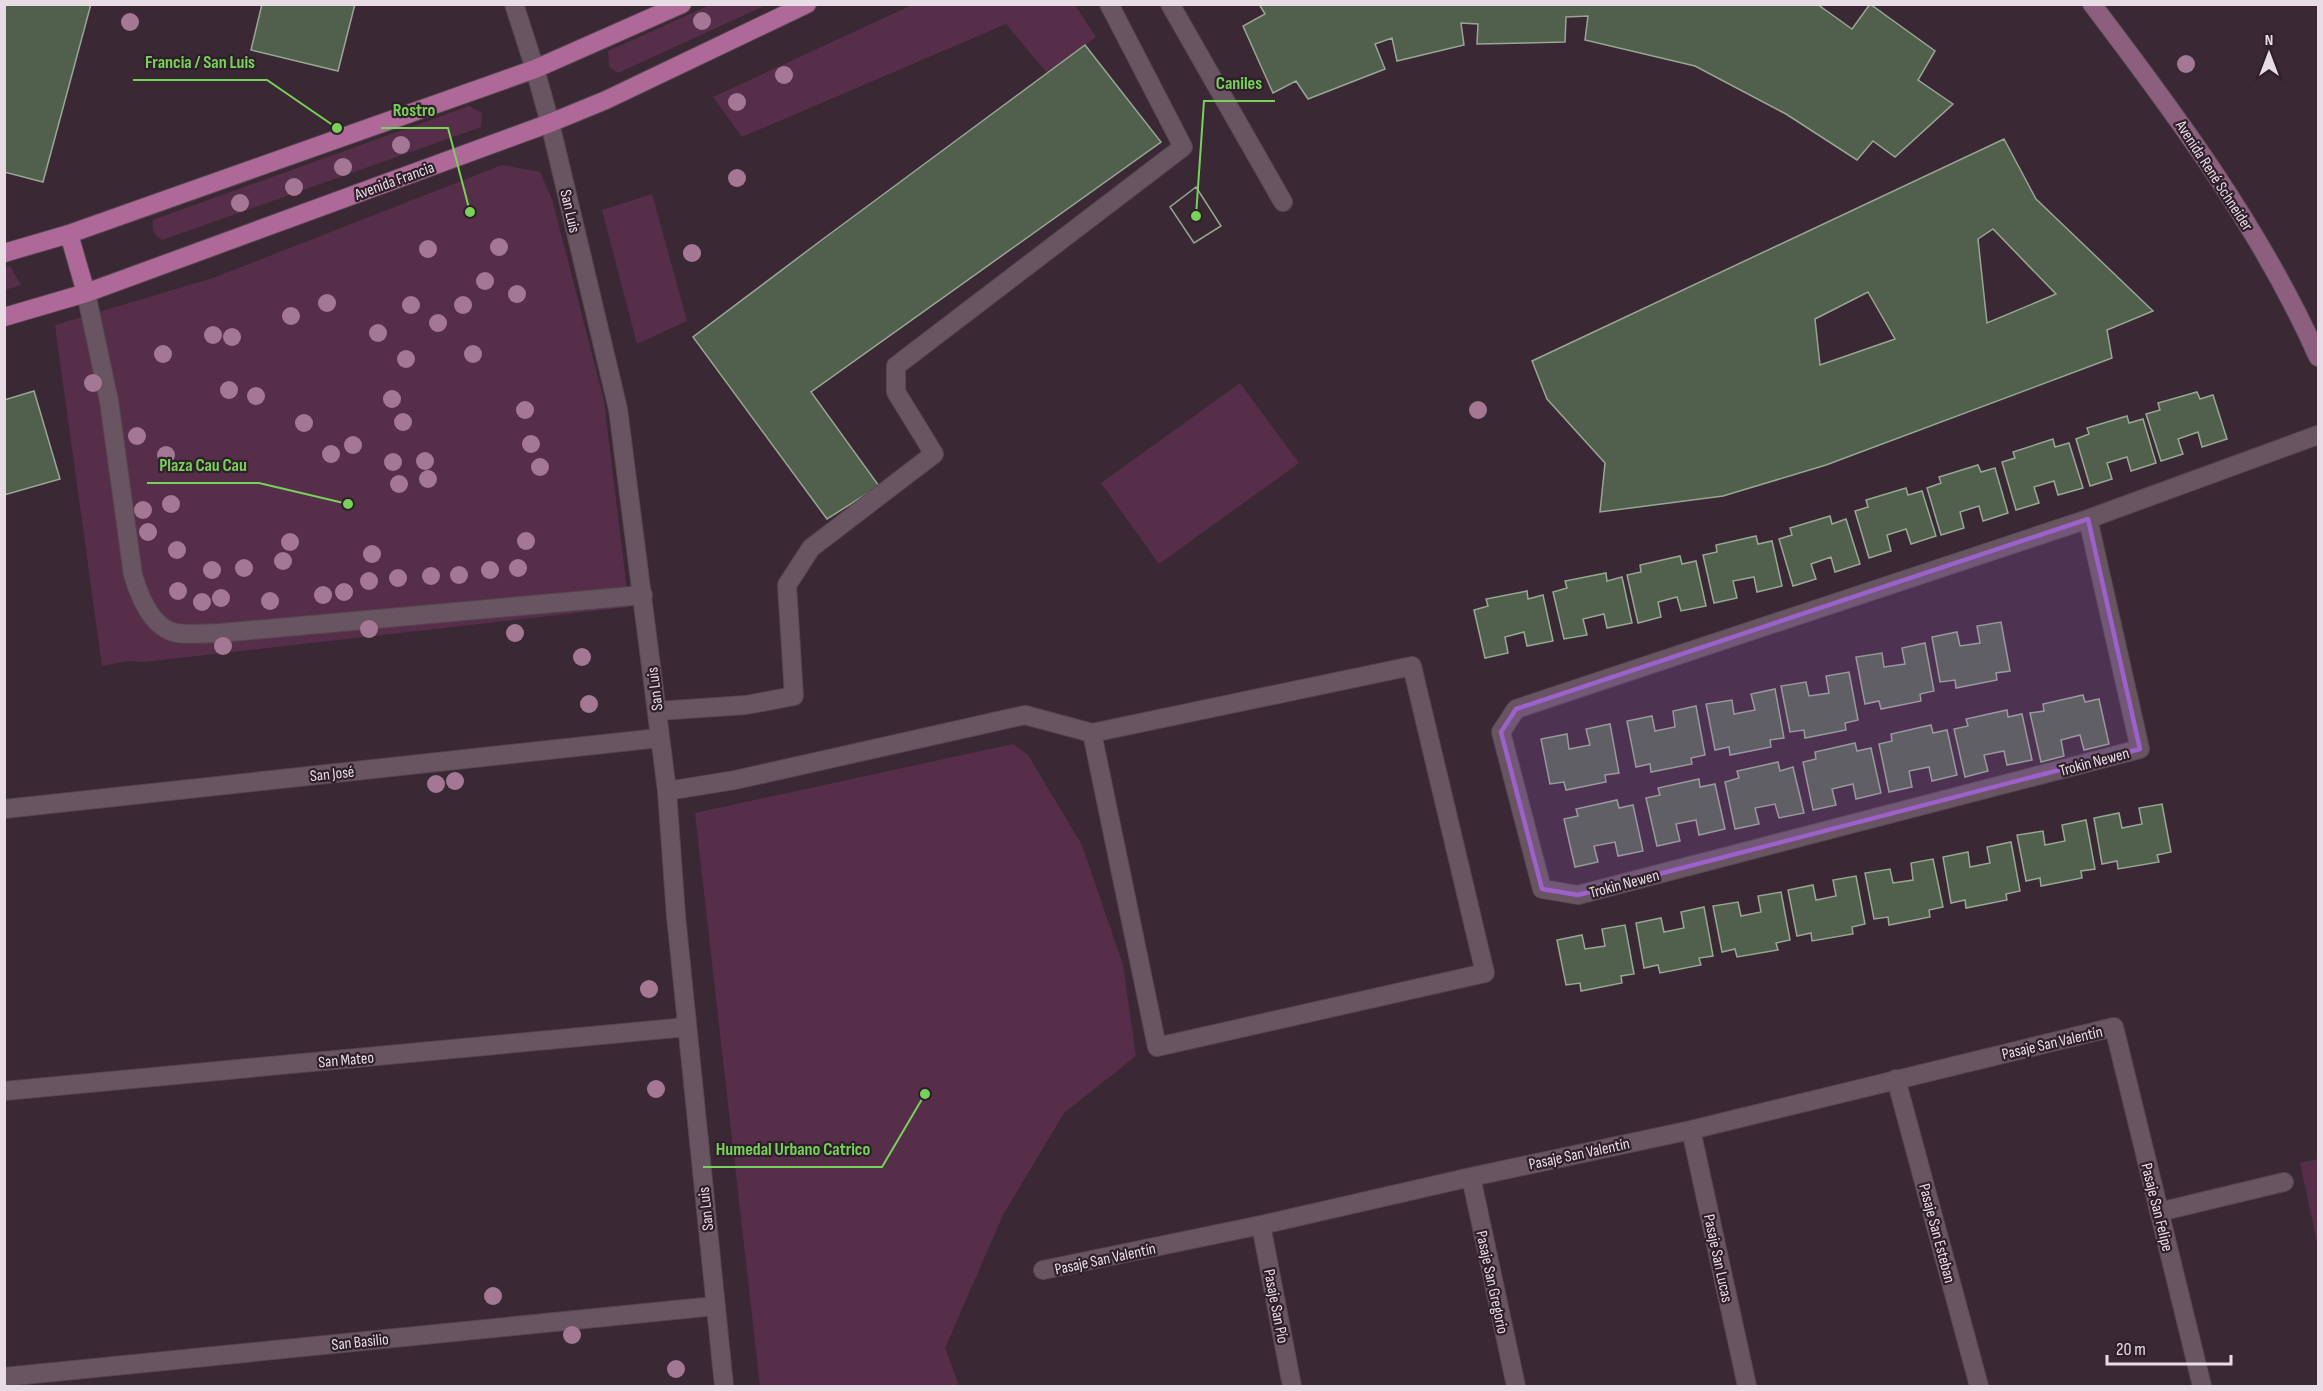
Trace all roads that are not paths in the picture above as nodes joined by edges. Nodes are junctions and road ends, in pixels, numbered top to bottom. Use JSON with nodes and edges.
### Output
{"nodes":[{"id":1,"x":514,"y":4,"type":"edge"},
{"id":2,"x":682,"y":4,"type":"edge"},
{"id":3,"x":807,"y":4,"type":"edge"},
{"id":4,"x":1108,"y":4,"type":"edge"},
{"id":5,"x":1170,"y":4,"type":"edge"},
{"id":6,"x":2092,"y":4,"type":"edge"},
{"id":7,"x":536,"y":69,"type":"junction"},
{"id":8,"x":550,"y":123,"type":"junction"},
{"id":9,"x":1283,"y":202,"type":"dead end"},
{"id":10,"x":69,"y":234,"type":"junction"},
{"id":11,"x":4,"y":253,"type":"edge"},
{"id":12,"x":86,"y":293,"type":"junction"},
{"id":13,"x":4,"y":317,"type":"edge"},
{"id":14,"x":2319,"y":357,"type":"edge"},
{"id":15,"x":2319,"y":435,"type":"edge"},
{"id":16,"x":2088,"y":519,"type":"junction"},
{"id":17,"x":643,"y":595,"type":"junction"},
{"id":18,"x":657,"y":711,"type":"junction"},
{"id":19,"x":1092,"y":733,"type":"junction"},
{"id":20,"x":659,"y":738,"type":"junction"},
{"id":21,"x":667,"y":791,"type":"junction"},
{"id":22,"x":4,"y":809,"type":"edge"},
{"id":23,"x":687,"y":1027,"type":"junction"},
{"id":24,"x":2114,"y":1028,"type":"joint"},
{"id":25,"x":1896,"y":1079,"type":"junction"},
{"id":26,"x":4,"y":1091,"type":"edge"},
{"id":27,"x":1691,"y":1130,"type":"junction"},
{"id":28,"x":1471,"y":1177,"type":"junction"},
{"id":29,"x":2284,"y":1182,"type":"dead end"},
{"id":30,"x":2159,"y":1212,"type":"junction"},
{"id":31,"x":1261,"y":1225,"type":"junction"},
{"id":32,"x":1043,"y":1270,"type":"dead end"},
{"id":33,"x":715,"y":1306,"type":"junction"},
{"id":34,"x":4,"y":1377,"type":"edge"},
{"id":35,"x":724,"y":1386,"type":"edge"},
{"id":36,"x":1292,"y":1386,"type":"edge"},
{"id":37,"x":1516,"y":1386,"type":"edge"},
{"id":38,"x":1747,"y":1386,"type":"edge"},
{"id":39,"x":1980,"y":1386,"type":"edge"},
{"id":40,"x":2202,"y":1386,"type":"edge"}],
"edges":[{"from":1,"to":7,"type":"street","name":"San Luis"},
{"from":2,"to":7,"type":"main road"},
{"from":3,"to":8,"type":"main road","name":"Avenida Francia"},
{"from":4,"to":18,"type":"street"},
{"from":5,"to":9,"type":"street"},
{"from":6,"to":14,"type":"main road","name":"Avenida René Schneider"},
{"from":7,"to":8,"type":"street","name":"San Luis"},
{"from":7,"to":10,"type":"main road"},
{"from":8,"to":12,"type":"main road","name":"Avenida Francia"},
{"from":8,"to":17,"type":"street","name":"San Luis"},
{"from":10,"to":11,"type":"main road"},
{"from":10,"to":12,"type":"main road"},
{"from":12,"to":13,"type":"main road","name":"Avenida Francia"},
{"from":12,"to":17,"type":"street"},
{"from":15,"to":16,"type":"street","name":"Trokin Newen"},
{"from":16,"to":16,"type":"street","name":"Trokin Newen"},
{"from":17,"to":18,"type":"street","name":"San Luis"},
{"from":18,"to":20,"type":"street","name":"San Luis"},
{"from":19,"to":19,"type":"street"},
{"from":19,"to":21,"type":"street"},
{"from":20,"to":21,"type":"street","name":"San Luis"},
{"from":20,"to":22,"type":"street","name":"San José"},
{"from":21,"to":23,"type":"street","name":"San Luis"},
{"from":23,"to":26,"type":"street","name":"San Mateo"},
{"from":23,"to":33,"type":"street","name":"San Luis"},
{"from":24,"to":25,"type":"street","name":"Pasaje San Valentín"},
{"from":24,"to":30,"type":"street","name":"Pasaje San Felipe"},
{"from":25,"to":27,"type":"street","name":"Pasaje San Valentín"},
{"from":25,"to":39,"type":"street","name":"Pasaje San Esteban"},
{"from":27,"to":28,"type":"street","name":"Pasaje San Valentín"},
{"from":27,"to":38,"type":"street","name":"Pasaje San Lucas"},
{"from":28,"to":31,"type":"street","name":"Pasaje San Valentín"},
{"from":28,"to":37,"type":"street","name":"Pasaje San Gregorio"},
{"from":29,"to":30,"type":"street"},
{"from":30,"to":40,"type":"street","name":"Pasaje San Felipe"},
{"from":31,"to":32,"type":"street","name":"Pasaje San Valentín"},
{"from":31,"to":36,"type":"street","name":"Pasaje San Pío"},
{"from":33,"to":34,"type":"street","name":"San Basilio"},
{"from":33,"to":35,"type":"street","name":"San Luis"}]}
